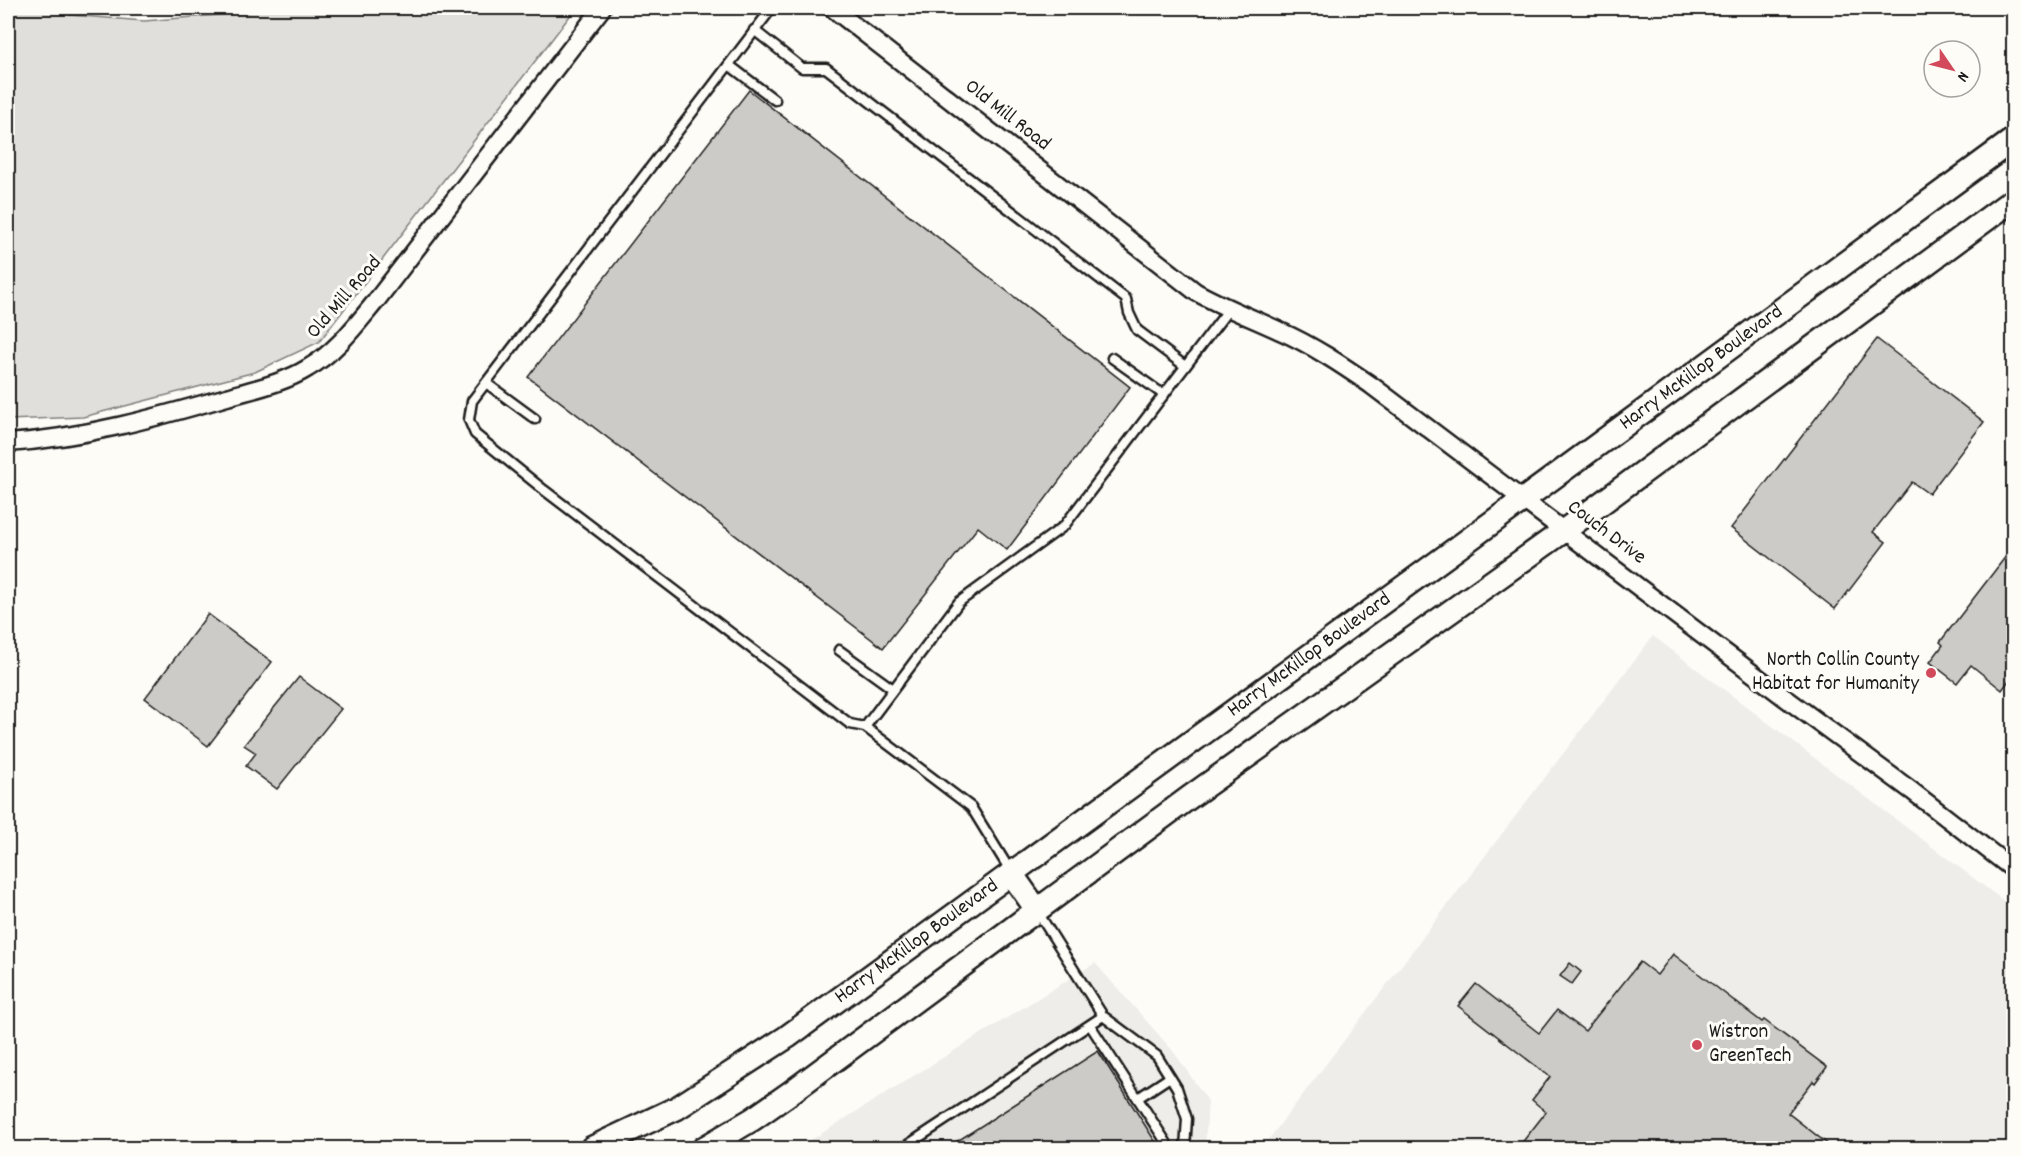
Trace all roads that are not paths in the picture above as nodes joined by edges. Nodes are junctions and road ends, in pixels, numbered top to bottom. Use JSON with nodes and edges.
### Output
{"nodes":[{"id":1,"x":602,"y":8,"type":"edge"},
{"id":2,"x":772,"y":8,"type":"edge"},
{"id":3,"x":832,"y":8,"type":"edge"},
{"id":4,"x":754,"y":30,"type":"junction"},
{"id":5,"x":729,"y":65,"type":"junction"},
{"id":6,"x":776,"y":100,"type":"dead end"},
{"id":7,"x":2013,"y":139,"type":"edge"},
{"id":8,"x":2013,"y":199,"type":"edge"},
{"id":9,"x":1153,"y":260,"type":"joint"},
{"id":10,"x":1229,"y":309,"type":"junction"},
{"id":11,"x":1112,"y":358,"type":"dead end"},
{"id":12,"x":1185,"y":366,"type":"junction"},
{"id":13,"x":486,"y":383,"type":"junction"},
{"id":14,"x":1164,"y":395,"type":"junction"},
{"id":15,"x":536,"y":419,"type":"dead end"},
{"id":16,"x":8,"y":443,"type":"edge"},
{"id":17,"x":1523,"y":499,"type":"junction"},
{"id":18,"x":1564,"y":530,"type":"junction"},
{"id":19,"x":838,"y":650,"type":"dead end"},
{"id":20,"x":893,"y":689,"type":"junction"},
{"id":21,"x":865,"y":727,"type":"junction"},
{"id":22,"x":2013,"y":870,"type":"edge"},
{"id":23,"x":1011,"y":873,"type":"junction"},
{"id":24,"x":1037,"y":910,"type":"junction"},
{"id":25,"x":1103,"y":1016,"type":"junction"},
{"id":26,"x":1090,"y":1025,"type":"junction"},
{"id":27,"x":1170,"y":1077,"type":"junction"},
{"id":28,"x":1138,"y":1098,"type":"junction"},
{"id":29,"x":1166,"y":1142,"type":"dead end"},
{"id":30,"x":592,"y":1149,"type":"edge"},
{"id":31,"x":704,"y":1149,"type":"edge"},
{"id":32,"x":903,"y":1149,"type":"edge"},
{"id":33,"x":1185,"y":1149,"type":"edge"}],
"edges":[{"from":1,"to":16,"type":"street","name":"Old Mill Road"},
{"from":2,"to":4,"type":"lane"},
{"from":3,"to":9,"type":"street","name":"Old Mill Road"},
{"from":4,"to":5,"type":"lane"},
{"from":4,"to":12,"type":"lane"},
{"from":5,"to":6,"type":"lane"},
{"from":5,"to":13,"type":"lane"},
{"from":7,"to":17,"type":"main road","name":"Harry McKillop Boulevard"},
{"from":8,"to":18,"type":"main road"},
{"from":9,"to":10,"type":"street","name":"Couch Drive"},
{"from":10,"to":12,"type":"lane"},
{"from":10,"to":17,"type":"street","name":"Couch Drive"},
{"from":11,"to":14,"type":"lane"},
{"from":12,"to":14,"type":"lane"},
{"from":13,"to":15,"type":"lane"},
{"from":13,"to":21,"type":"lane"},
{"from":14,"to":20,"type":"lane"},
{"from":17,"to":18,"type":"street","name":"Couch Drive"},
{"from":17,"to":23,"type":"main road","name":"Harry McKillop Boulevard"},
{"from":18,"to":22,"type":"street","name":"Couch Drive"},
{"from":18,"to":24,"type":"main road"},
{"from":19,"to":20,"type":"lane"},
{"from":20,"to":21,"type":"lane"},
{"from":21,"to":23,"type":"lane"},
{"from":23,"to":24,"type":"main road"},
{"from":23,"to":30,"type":"main road","name":"Harry McKillop Boulevard"},
{"from":24,"to":25,"type":"lane"},
{"from":24,"to":31,"type":"main road"},
{"from":25,"to":26,"type":"lane"},
{"from":25,"to":27,"type":"lane"},
{"from":26,"to":28,"type":"lane"},
{"from":26,"to":32,"type":"lane"},
{"from":27,"to":28,"type":"lane"},
{"from":27,"to":33,"type":"lane"},
{"from":28,"to":29,"type":"lane"}]}
